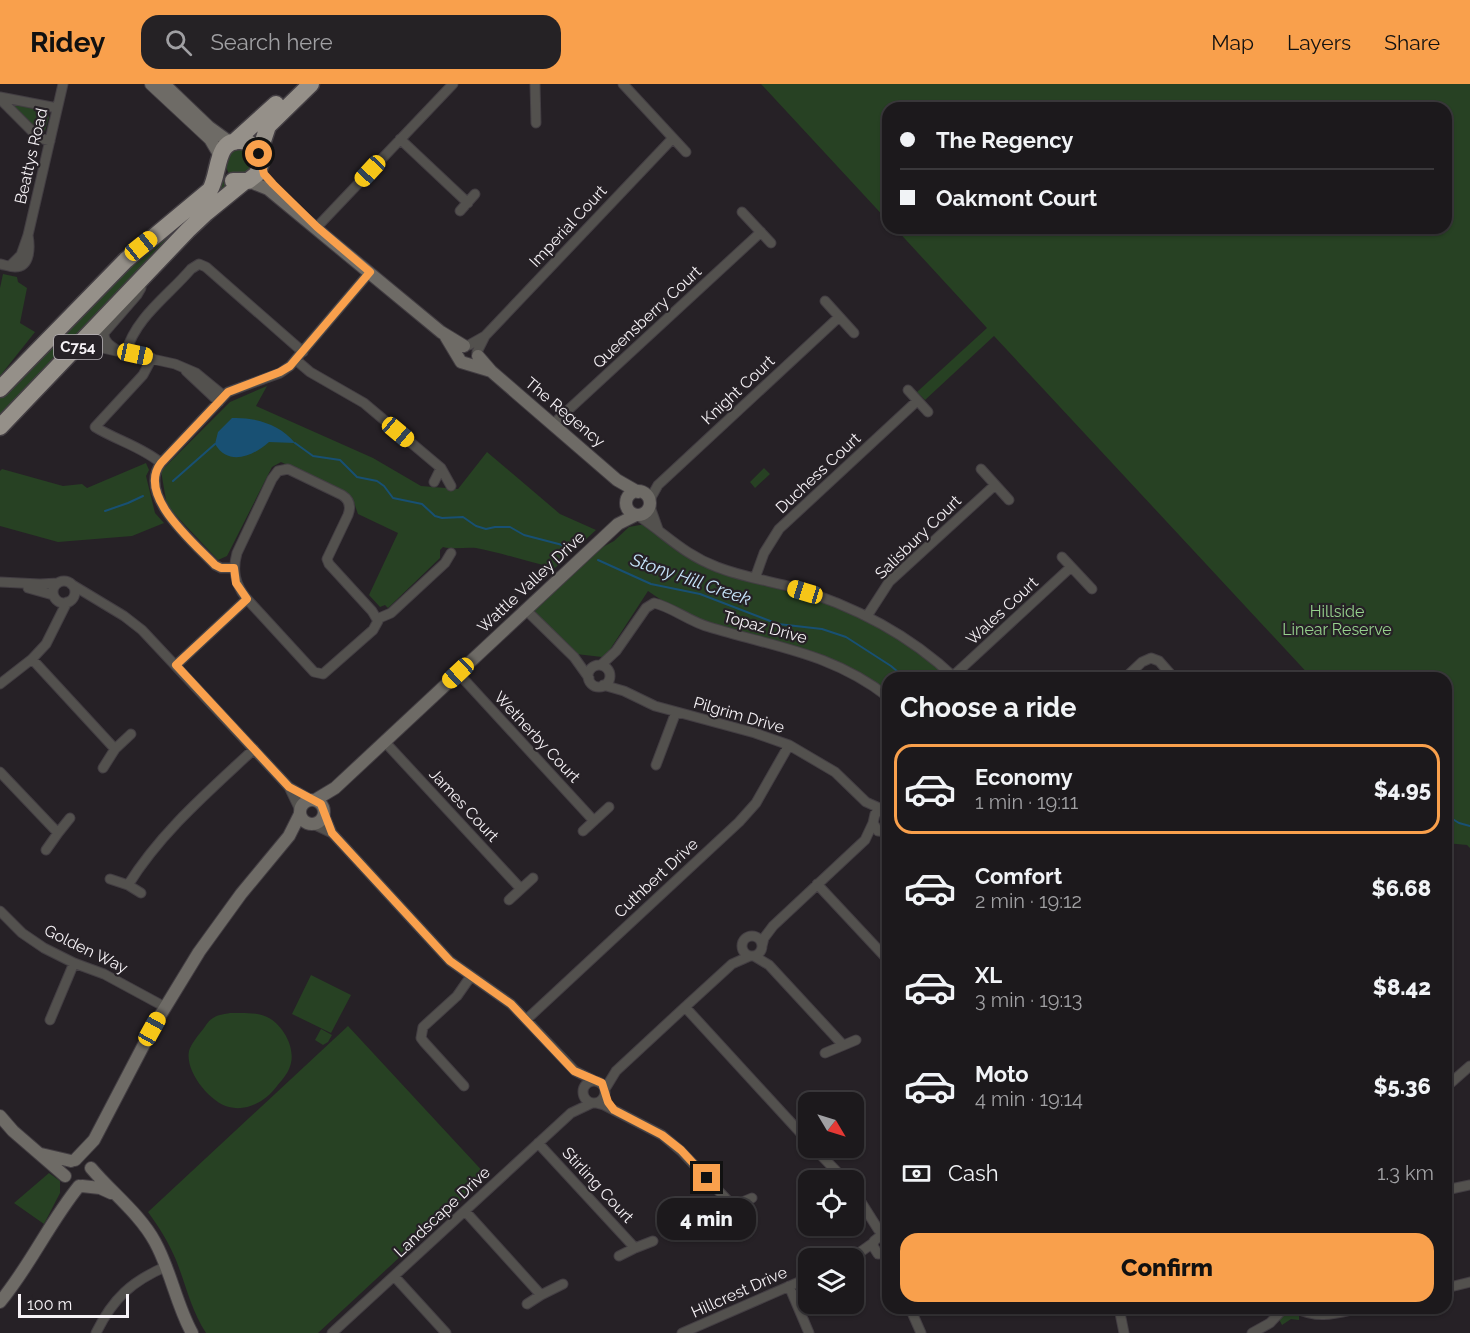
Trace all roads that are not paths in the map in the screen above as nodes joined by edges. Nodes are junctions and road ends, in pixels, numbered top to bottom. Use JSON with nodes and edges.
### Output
{"nodes":[{"id":1,"x":63,"y":84,"type":"edge"},
{"id":2,"x":296,"y":84,"type":"edge"},
{"id":3,"x":310,"y":84,"type":"edge"},
{"id":4,"x":453,"y":84,"type":"edge"},
{"id":5,"x":535,"y":84,"type":"edge"},
{"id":6,"x":623,"y":84,"type":"edge"},
{"id":7,"x":158,"y":85,"type":"edge"},
{"id":8,"x":0,"y":98,"type":"edge"},
{"id":9,"x":57,"y":108,"type":"junction"},
{"id":10,"x":536,"y":123,"type":"dead end"},
{"id":11,"x":673,"y":138,"type":"junction"},
{"id":12,"x":400,"y":139,"type":"junction"},
{"id":13,"x":50,"y":141,"type":"junction"},
{"id":14,"x":233,"y":142,"type":"junction"},
{"id":15,"x":686,"y":152,"type":"dead end"},
{"id":16,"x":219,"y":159,"type":"junction"},
{"id":17,"x":260,"y":159,"type":"junction"},
{"id":18,"x":246,"y":182,"type":"junction"},
{"id":19,"x":475,"y":194,"type":"dead end"},
{"id":20,"x":287,"y":202,"type":"junction"},
{"id":21,"x":468,"y":203,"type":"junction"},
{"id":22,"x":460,"y":212,"type":"dead end"},
{"id":23,"x":742,"y":212,"type":"dead end"},
{"id":24,"x":317,"y":227,"type":"junction"},
{"id":25,"x":761,"y":232,"type":"junction"},
{"id":26,"x":771,"y":243,"type":"dead end"},
{"id":27,"x":5,"y":265,"type":"edge"},
{"id":28,"x":155,"y":265,"type":"junction"},
{"id":29,"x":370,"y":272,"type":"junction"},
{"id":30,"x":825,"y":301,"type":"dead end"},
{"id":31,"x":839,"y":317,"type":"junction"},
{"id":32,"x":854,"y":333,"type":"dead end"},
{"id":33,"x":75,"y":350,"type":"junction"},
{"id":34,"x":121,"y":351,"type":"junction"},
{"id":35,"x":303,"y":352,"type":"junction"},
{"id":36,"x":469,"y":353,"type":"junction"},
{"id":37,"x":152,"y":358,"type":"junction"},
{"id":38,"x":296,"y":360,"type":"junction"},
{"id":39,"x":0,"y":389,"type":"edge"},
{"id":40,"x":908,"y":390,"type":"dead end"},
{"id":41,"x":221,"y":399,"type":"junction"},
{"id":42,"x":917,"y":401,"type":"junction"},
{"id":43,"x":928,"y":412,"type":"dead end"},
{"id":44,"x":0,"y":418,"type":"edge"},
{"id":45,"x":553,"y":424,"type":"junction"},
{"id":46,"x":0,"y":427,"type":"edge"},
{"id":47,"x":161,"y":463,"type":"junction"},
{"id":48,"x":441,"y":468,"type":"junction"},
{"id":49,"x":981,"y":469,"type":"dead end"},
{"id":50,"x":617,"y":480,"type":"junction"},
{"id":51,"x":434,"y":482,"type":"dead end"},
{"id":52,"x":995,"y":485,"type":"junction"},
{"id":53,"x":451,"y":486,"type":"dead end"},
{"id":54,"x":644,"y":497,"type":"junction"},
{"id":55,"x":1009,"y":501,"type":"dead end"},
{"id":56,"x":626,"y":503,"type":"junction"},
{"id":57,"x":636,"y":515,"type":"junction"},
{"id":58,"x":618,"y":524,"type":"junction"},
{"id":59,"x":659,"y":531,"type":"junction"},
{"id":60,"x":451,"y":553,"type":"dead end"},
{"id":61,"x":1062,"y":557,"type":"dead end"},
{"id":62,"x":1071,"y":567,"type":"junction"},
{"id":63,"x":234,"y":568,"type":"junction"},
{"id":64,"x":755,"y":578,"type":"junction"},
{"id":65,"x":1,"y":582,"type":"edge"},
{"id":66,"x":58,"y":583,"type":"junction"},
{"id":67,"x":71,"y":584,"type":"junction"},
{"id":68,"x":1092,"y":589,"type":"dead end"},
{"id":69,"x":63,"y":599,"type":"junction"},
{"id":70,"x":247,"y":599,"type":"junction"},
{"id":71,"x":113,"y":608,"type":"junction"},
{"id":72,"x":526,"y":610,"type":"junction"},
{"id":73,"x":867,"y":616,"type":"junction"},
{"id":74,"x":377,"y":619,"type":"junction"},
{"id":75,"x":574,"y":657,"type":"junction"},
{"id":76,"x":32,"y":659,"type":"junction"},
{"id":77,"x":176,"y":665,"type":"junction"},
{"id":78,"x":603,"y":670,"type":"junction"},
{"id":79,"x":948,"y":672,"type":"edge"},
{"id":80,"x":959,"y":672,"type":"edge"},
{"id":81,"x":1131,"y":672,"type":"edge"},
{"id":82,"x":1169,"y":672,"type":"edge"},
{"id":83,"x":458,"y":673,"type":"junction"},
{"id":84,"x":589,"y":678,"type":"junction"},
{"id":85,"x":0,"y":684,"type":"edge"},
{"id":86,"x":603,"y":685,"type":"junction"},
{"id":87,"x":624,"y":691,"type":"junction"},
{"id":88,"x":882,"y":694,"type":"edge"},
{"id":89,"x":675,"y":712,"type":"junction"},
{"id":90,"x":130,"y":734,"type":"dead end"},
{"id":91,"x":384,"y":741,"type":"junction"},
{"id":92,"x":789,"y":745,"type":"junction"},
{"id":93,"x":115,"y":749,"type":"junction"},
{"id":94,"x":254,"y":749,"type":"junction"},
{"id":95,"x":656,"y":765,"type":"dead end"},
{"id":96,"x":102,"y":768,"type":"dead end"},
{"id":97,"x":0,"y":772,"type":"edge"},
{"id":98,"x":289,"y":787,"type":"junction"},
{"id":99,"x":335,"y":788,"type":"junction"},
{"id":100,"x":313,"y":800,"type":"junction"},
{"id":101,"x":866,"y":802,"type":"junction"},
{"id":102,"x":609,"y":807,"type":"dead end"},
{"id":103,"x":882,"y":808,"type":"edge"},
{"id":104,"x":300,"y":812,"type":"junction"},
{"id":105,"x":324,"y":812,"type":"junction"},
{"id":106,"x":882,"y":812,"type":"edge"},
{"id":107,"x":70,"y":818,"type":"dead end"},
{"id":108,"x":594,"y":821,"type":"junction"},
{"id":109,"x":873,"y":822,"type":"junction"},
{"id":110,"x":311,"y":824,"type":"junction"},
{"id":111,"x":583,"y":831,"type":"dead end"},
{"id":112,"x":882,"y":831,"type":"edge"},
{"id":113,"x":58,"y":833,"type":"junction"},
{"id":114,"x":332,"y":833,"type":"junction"},
{"id":115,"x":882,"y":835,"type":"edge"},
{"id":116,"x":289,"y":836,"type":"junction"},
{"id":117,"x":865,"y":840,"type":"junction"},
{"id":118,"x":46,"y":850,"type":"dead end"},
{"id":119,"x":533,"y":878,"type":"dead end"},
{"id":120,"x":110,"y":879,"type":"dead end"},
{"id":121,"x":818,"y":884,"type":"junction"},
{"id":122,"x":128,"y":885,"type":"junction"},
{"id":123,"x":521,"y":889,"type":"junction"},
{"id":124,"x":141,"y":893,"type":"dead end"},
{"id":125,"x":509,"y":900,"type":"dead end"},
{"id":126,"x":0,"y":911,"type":"edge"},
{"id":127,"x":773,"y":926,"type":"junction"},
{"id":128,"x":753,"y":936,"type":"junction"},
{"id":129,"x":742,"y":946,"type":"junction"},
{"id":130,"x":757,"y":952,"type":"junction"},
{"id":131,"x":882,"y":953,"type":"edge"},
{"id":132,"x":74,"y":963,"type":"junction"},
{"id":133,"x":732,"y":964,"type":"junction"},
{"id":134,"x":471,"y":976,"type":"junction"},
{"id":135,"x":165,"y":1007,"type":"junction"},
{"id":136,"x":685,"y":1007,"type":"junction"},
{"id":137,"x":527,"y":1019,"type":"junction"},
{"id":138,"x":50,"y":1020,"type":"dead end"},
{"id":139,"x":855,"y":1040,"type":"dead end"},
{"id":140,"x":843,"y":1045,"type":"junction"},
{"id":141,"x":825,"y":1053,"type":"dead end"},
{"id":142,"x":1470,"y":1066,"type":"edge"},
{"id":143,"x":574,"y":1071,"type":"junction"},
{"id":144,"x":616,"y":1071,"type":"junction"},
{"id":145,"x":594,"y":1080,"type":"junction"},
{"id":146,"x":1452,"y":1082,"type":"edge"},
{"id":147,"x":464,"y":1086,"type":"dead end"},
{"id":148,"x":583,"y":1090,"type":"junction"},
{"id":149,"x":605,"y":1090,"type":"junction"},
{"id":150,"x":594,"y":1103,"type":"junction"},
{"id":151,"x":614,"y":1110,"type":"junction"},
{"id":152,"x":572,"y":1113,"type":"junction"},
{"id":153,"x":0,"y":1116,"type":"edge"},
{"id":154,"x":798,"y":1131,"type":"edge"},
{"id":155,"x":94,"y":1140,"type":"junction"},
{"id":156,"x":538,"y":1143,"type":"junction"},
{"id":157,"x":40,"y":1154,"type":"junction"},
{"id":158,"x":823,"y":1158,"type":"edge"},
{"id":159,"x":73,"y":1161,"type":"junction"},
{"id":160,"x":90,"y":1167,"type":"junction"},
{"id":161,"x":835,"y":1170,"type":"edge"},
{"id":162,"x":65,"y":1178,"type":"junction"},
{"id":163,"x":1470,"y":1185,"type":"edge"},
{"id":164,"x":80,"y":1186,"type":"junction"},
{"id":165,"x":1452,"y":1189,"type":"edge"},
{"id":166,"x":112,"y":1193,"type":"junction"},
{"id":167,"x":752,"y":1198,"type":"dead end"},
{"id":168,"x":64,"y":1204,"type":"junction"},
{"id":169,"x":733,"y":1206,"type":"junction"},
{"id":170,"x":864,"y":1208,"type":"edge"},
{"id":171,"x":465,"y":1211,"type":"junction"},
{"id":172,"x":717,"y":1213,"type":"dead end"},
{"id":173,"x":867,"y":1213,"type":"junction"},
{"id":174,"x":882,"y":1231,"type":"edge"},
{"id":175,"x":882,"y":1237,"type":"edge"},
{"id":176,"x":653,"y":1241,"type":"dead end"},
{"id":177,"x":635,"y":1248,"type":"junction"},
{"id":178,"x":878,"y":1249,"type":"edge"},
{"id":179,"x":619,"y":1256,"type":"dead end"},
{"id":180,"x":167,"y":1266,"type":"junction"},
{"id":181,"x":394,"y":1276,"type":"junction"},
{"id":182,"x":798,"y":1282,"type":"edge"},
{"id":183,"x":1470,"y":1282,"type":"edge"},
{"id":184,"x":563,"y":1284,"type":"dead end"},
{"id":185,"x":789,"y":1286,"type":"junction"},
{"id":186,"x":1452,"y":1286,"type":"edge"},
{"id":187,"x":541,"y":1295,"type":"junction"},
{"id":188,"x":0,"y":1302,"type":"edge"},
{"id":189,"x":527,"y":1304,"type":"dead end"},
{"id":190,"x":913,"y":1314,"type":"edge"},
{"id":191,"x":1120,"y":1314,"type":"edge"},
{"id":192,"x":1279,"y":1314,"type":"edge"},
{"id":193,"x":1309,"y":1314,"type":"edge"},
{"id":194,"x":1333,"y":1314,"type":"edge"},
{"id":195,"x":699,"y":1330,"type":"edge"},
{"id":196,"x":1125,"y":1332,"type":"edge"},
{"id":197,"x":96,"y":1333,"type":"edge"},
{"id":198,"x":192,"y":1333,"type":"edge"},
{"id":199,"x":332,"y":1333,"type":"edge"},
{"id":200,"x":446,"y":1333,"type":"edge"},
{"id":201,"x":682,"y":1333,"type":"edge"},
{"id":202,"x":809,"y":1333,"type":"edge"},
{"id":203,"x":921,"y":1333,"type":"edge"},
{"id":204,"x":1252,"y":1333,"type":"edge"}],
"edges":[{"from":1,"to":9,"type":"street","name":"Beattys Road"},
{"from":2,"to":14,"type":"highway","number":"C754"},
{"from":3,"to":17,"type":"highway","number":"C754"},
{"from":4,"to":12,"type":"street"},
{"from":5,"to":10,"type":"street"},
{"from":6,"to":11,"type":"street"},
{"from":7,"to":14,"type":"street"},
{"from":7,"to":16,"type":"street"},
{"from":8,"to":9,"type":"street"},
{"from":8,"to":13,"type":"street"},
{"from":9,"to":13,"type":"street","name":"Beattys Road"},
{"from":11,"to":15,"type":"street"},
{"from":11,"to":36,"type":"street","name":"Imperial Court"},
{"from":12,"to":21,"type":"street"},
{"from":12,"to":24,"type":"street"},
{"from":13,"to":27,"type":"street","name":"Beattys Road"},
{"from":14,"to":16,"type":"highway","number":"C754"},
{"from":14,"to":17,"type":"highway"},
{"from":16,"to":18,"type":"highway"},
{"from":16,"to":39,"type":"highway","number":"C754"},
{"from":17,"to":18,"type":"highway","number":"C754"},
{"from":17,"to":20,"type":"street","name":"The Regency"},
{"from":18,"to":20,"type":"street","name":"The Regency"},
{"from":18,"to":28,"type":"highway","number":"C754"},
{"from":19,"to":21,"type":"street"},
{"from":20,"to":24,"type":"street","name":"The Regency"},
{"from":21,"to":22,"type":"street"},
{"from":23,"to":25,"type":"street"},
{"from":24,"to":29,"type":"street","name":"The Regency"},
{"from":25,"to":26,"type":"street"},
{"from":25,"to":45,"type":"street","name":"Queensberry Court"},
{"from":28,"to":33,"type":"highway","number":"C754"},
{"from":28,"to":34,"type":"street"},
{"from":29,"to":35,"type":"street"},
{"from":29,"to":36,"type":"street","name":"The Regency"},
{"from":30,"to":31,"type":"street"},
{"from":31,"to":32,"type":"street"},
{"from":31,"to":54,"type":"street","name":"Knight Court"},
{"from":33,"to":34,"type":"street"},
{"from":33,"to":44,"type":"highway"},
{"from":33,"to":46,"type":"highway","number":"C754"},
{"from":34,"to":35,"type":"street"},
{"from":34,"to":37,"type":"street"},
{"from":35,"to":38,"type":"street"},
{"from":36,"to":45,"type":"street","name":"The Regency"},
{"from":37,"to":41,"type":"street"},
{"from":37,"to":47,"type":"street"},
{"from":38,"to":41,"type":"street"},
{"from":38,"to":48,"type":"street"},
{"from":40,"to":42,"type":"street"},
{"from":41,"to":47,"type":"street"},
{"from":42,"to":43,"type":"street"},
{"from":42,"to":64,"type":"street","name":"Duchess Court"},
{"from":45,"to":50,"type":"street","name":"The Regency"},
{"from":47,"to":63,"type":"street"},
{"from":48,"to":51,"type":"street"},
{"from":48,"to":53,"type":"street"},
{"from":49,"to":52,"type":"street"},
{"from":50,"to":54,"type":"street","name":"The Regency"},
{"from":50,"to":56,"type":"street","name":"The Regency"},
{"from":52,"to":55,"type":"street"},
{"from":52,"to":73,"type":"street","name":"Salisbury Court"},
{"from":54,"to":56,"type":"street"},
{"from":54,"to":57,"type":"street"},
{"from":54,"to":59,"type":"street"},
{"from":56,"to":57,"type":"street"},
{"from":56,"to":58,"type":"street","name":"Wattle Valley Drive"},
{"from":57,"to":58,"type":"street","name":"Wattle Valley Drive"},
{"from":57,"to":59,"type":"street"},
{"from":58,"to":72,"type":"street","name":"Wattle Valley Drive"},
{"from":59,"to":64,"type":"street"},
{"from":60,"to":74,"type":"street"},
{"from":61,"to":62,"type":"street"},
{"from":62,"to":68,"type":"street"},
{"from":62,"to":80,"type":"street","name":"Wales Court"},
{"from":63,"to":70,"type":"street"},
{"from":63,"to":74,"type":"street"},
{"from":64,"to":73,"type":"street"},
{"from":65,"to":66,"type":"street"},
{"from":65,"to":69,"type":"street"},
{"from":66,"to":67,"type":"street"},
{"from":66,"to":69,"type":"street"},
{"from":67,"to":69,"type":"street"},
{"from":67,"to":71,"type":"street"},
{"from":69,"to":71,"type":"street"},
{"from":69,"to":76,"type":"street"},
{"from":70,"to":74,"type":"street"},
{"from":70,"to":77,"type":"street"},
{"from":71,"to":77,"type":"street"},
{"from":72,"to":75,"type":"street","name":"Pilgrim Drive"},
{"from":72,"to":83,"type":"street","name":"Wattle Valley Drive"},
{"from":73,"to":79,"type":"street"},
{"from":75,"to":78,"type":"street","name":"Pilgrim Drive"},
{"from":75,"to":84,"type":"street","name":"Pilgrim Drive"},
{"from":76,"to":85,"type":"street"},
{"from":76,"to":93,"type":"street"},
{"from":77,"to":94,"type":"street"},
{"from":78,"to":84,"type":"street"},
{"from":78,"to":86,"type":"street","name":"Topaz Drive"},
{"from":78,"to":87,"type":"street","name":"Pilgrim Drive"},
{"from":78,"to":88,"type":"street","name":"Topaz Drive"},
{"from":81,"to":82,"type":"street"},
{"from":83,"to":91,"type":"street","name":"Wattle Valley Drive"},
{"from":83,"to":108,"type":"street","name":"Wetherby Court"},
{"from":84,"to":86,"type":"street","name":"Pilgrim Drive"},
{"from":86,"to":87,"type":"street","name":"Pilgrim Drive"},
{"from":87,"to":89,"type":"street","name":"Pilgrim Drive"},
{"from":89,"to":92,"type":"street","name":"Pilgrim Drive"},
{"from":89,"to":95,"type":"street"},
{"from":90,"to":93,"type":"street"},
{"from":91,"to":99,"type":"street","name":"Wattle Valley Drive"},
{"from":91,"to":123,"type":"street","name":"James Court"},
{"from":92,"to":101,"type":"street","name":"Pilgrim Drive"},
{"from":92,"to":137,"type":"street","name":"Cuthbert Drive"},
{"from":93,"to":96,"type":"street"},
{"from":94,"to":98,"type":"street"},
{"from":94,"to":122,"type":"street"},
{"from":97,"to":113,"type":"street"},
{"from":98,"to":100,"type":"street"},
{"from":98,"to":104,"type":"street"},
{"from":99,"to":100,"type":"street","name":"Wattle Valley Drive"},
{"from":99,"to":105,"type":"street","name":"Wattle Valley Drive"},
{"from":100,"to":104,"type":"street"},
{"from":100,"to":105,"type":"street"},
{"from":101,"to":103,"type":"street","name":"Pilgrim Drive"},
{"from":101,"to":109,"type":"street","name":"Pilgrim Drive"},
{"from":102,"to":108,"type":"street"},
{"from":104,"to":110,"type":"street"},
{"from":104,"to":116,"type":"street"},
{"from":105,"to":110,"type":"street"},
{"from":105,"to":114,"type":"street"},
{"from":106,"to":109,"type":"street"},
{"from":107,"to":113,"type":"street"},
{"from":108,"to":111,"type":"street"},
{"from":109,"to":112,"type":"street"},
{"from":109,"to":117,"type":"street"},
{"from":110,"to":114,"type":"street"},
{"from":110,"to":116,"type":"street"},
{"from":113,"to":118,"type":"street"},
{"from":114,"to":134,"type":"street"},
{"from":115,"to":117,"type":"street"},
{"from":116,"to":135,"type":"street"},
{"from":117,"to":121,"type":"street"},
{"from":119,"to":123,"type":"street"},
{"from":120,"to":122,"type":"street"},
{"from":121,"to":127,"type":"street"},
{"from":121,"to":131,"type":"street"},
{"from":122,"to":124,"type":"street"},
{"from":123,"to":125,"type":"street"},
{"from":126,"to":132,"type":"street","name":"Golden Way"},
{"from":127,"to":128,"type":"street"},
{"from":127,"to":130,"type":"street"},
{"from":128,"to":129,"type":"street"},
{"from":128,"to":130,"type":"street"},
{"from":129,"to":130,"type":"street"},
{"from":129,"to":133,"type":"street"},
{"from":130,"to":133,"type":"street"},
{"from":130,"to":140,"type":"street"},
{"from":132,"to":135,"type":"street","name":"Golden Way"},
{"from":132,"to":138,"type":"street"},
{"from":133,"to":136,"type":"street"},
{"from":134,"to":137,"type":"street"},
{"from":134,"to":147,"type":"street"},
{"from":135,"to":155,"type":"street"},
{"from":136,"to":144,"type":"street"},
{"from":136,"to":154,"type":"street"},
{"from":137,"to":143,"type":"street"},
{"from":139,"to":140,"type":"street"},
{"from":140,"to":141,"type":"street"},
{"from":142,"to":146,"type":"street"},
{"from":143,"to":145,"type":"street"},
{"from":143,"to":148,"type":"street"},
{"from":144,"to":145,"type":"street"},
{"from":144,"to":149,"type":"street"},
{"from":145,"to":148,"type":"street"},
{"from":145,"to":149,"type":"street"},
{"from":148,"to":150,"type":"street"},
{"from":148,"to":152,"type":"street","name":"Landscape Drive"},
{"from":149,"to":150,"type":"street"},
{"from":149,"to":151,"type":"street"},
{"from":150,"to":151,"type":"street"},
{"from":150,"to":152,"type":"street","name":"Landscape Drive"},
{"from":151,"to":169,"type":"street"},
{"from":152,"to":156,"type":"street","name":"Landscape Drive"},
{"from":153,"to":157,"type":"street"},
{"from":155,"to":159,"type":"street"},
{"from":155,"to":160,"type":"street"},
{"from":156,"to":171,"type":"street","name":"Landscape Drive"},
{"from":156,"to":177,"type":"street","name":"Stirling Court"},
{"from":157,"to":159,"type":"street"},
{"from":157,"to":162,"type":"street"},
{"from":158,"to":161,"type":"street"},
{"from":159,"to":160,"type":"street"},
{"from":159,"to":162,"type":"street"},
{"from":160,"to":164,"type":"street"},
{"from":160,"to":166,"type":"street"},
{"from":162,"to":164,"type":"street"},
{"from":162,"to":168,"type":"street"},
{"from":163,"to":165,"type":"street"},
{"from":164,"to":166,"type":"street"},
{"from":164,"to":168,"type":"street"},
{"from":166,"to":180,"type":"street"},
{"from":167,"to":169,"type":"street"},
{"from":168,"to":188,"type":"street"},
{"from":169,"to":172,"type":"street"},
{"from":170,"to":173,"type":"street"},
{"from":171,"to":181,"type":"street","name":"Landscape Drive"},
{"from":171,"to":187,"type":"street"},
{"from":173,"to":174,"type":"street"},
{"from":173,"to":178,"type":"street"},
{"from":175,"to":178,"type":"street"},
{"from":176,"to":177,"type":"street","name":"Stirling Court"},
{"from":177,"to":179,"type":"street","name":"Stirling Court"},
{"from":180,"to":197,"type":"street"},
{"from":180,"to":198,"type":"street"},
{"from":181,"to":199,"type":"street","name":"Landscape Drive"},
{"from":181,"to":200,"type":"street"},
{"from":182,"to":185,"type":"street","name":"Hillcrest Drive"},
{"from":183,"to":186,"type":"street"},
{"from":184,"to":187,"type":"street"},
{"from":185,"to":195,"type":"street","name":"Hillcrest Drive"},
{"from":185,"to":202,"type":"street"},
{"from":187,"to":189,"type":"street"},
{"from":190,"to":203,"type":"street"},
{"from":191,"to":196,"type":"street"},
{"from":192,"to":204,"type":"street"},
{"from":193,"to":194,"type":"street"},
{"from":195,"to":201,"type":"street","name":"Hillcrest Drive"}]}
